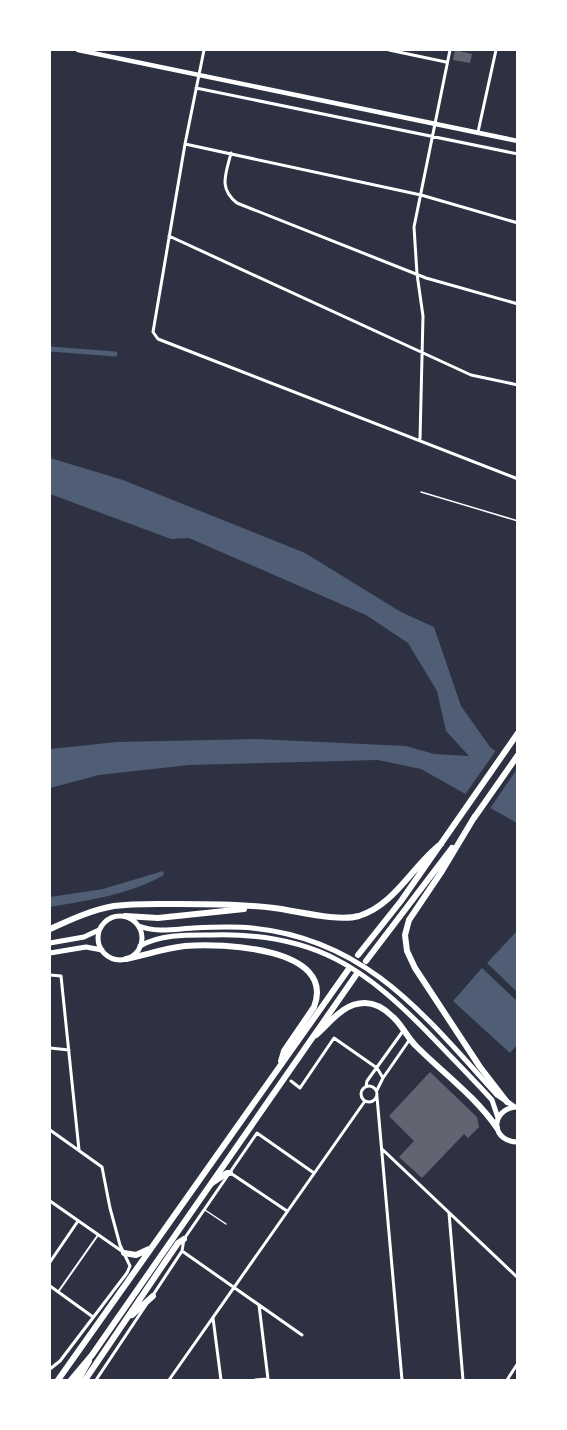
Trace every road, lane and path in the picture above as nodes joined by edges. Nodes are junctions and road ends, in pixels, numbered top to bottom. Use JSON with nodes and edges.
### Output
{"nodes":[{"id":1,"x":78,"y":50,"type":"edge"},
{"id":2,"x":204,"y":50,"type":"edge"},
{"id":3,"x":389,"y":50,"type":"edge"},
{"id":4,"x":450,"y":50,"type":"edge"},
{"id":5,"x":496,"y":50,"type":"edge"},
{"id":6,"x":447,"y":62,"type":"junction"},
{"id":7,"x":198,"y":74,"type":"junction"},
{"id":8,"x":196,"y":88,"type":"junction"},
{"id":9,"x":435,"y":122,"type":"junction"},
{"id":10,"x":478,"y":132,"type":"junction"},
{"id":11,"x":432,"y":137,"type":"junction"},
{"id":12,"x":518,"y":141,"type":"edge"},
{"id":13,"x":185,"y":144,"type":"junction"},
{"id":14,"x":231,"y":153,"type":"junction"},
{"id":15,"x":518,"y":154,"type":"edge"},
{"id":16,"x":421,"y":195,"type":"junction"},
{"id":17,"x":518,"y":223,"type":"edge"},
{"id":18,"x":169,"y":236,"type":"junction"},
{"id":19,"x":417,"y":274,"type":"junction"},
{"id":20,"x":518,"y":304,"type":"edge"},
{"id":21,"x":422,"y":352,"type":"junction"},
{"id":22,"x":518,"y":385,"type":"edge"},
{"id":23,"x":419,"y":440,"type":"junction"},
{"id":24,"x":518,"y":479,"type":"edge"},
{"id":25,"x":421,"y":492,"type":"dead end"},
{"id":26,"x":518,"y":521,"type":"edge"},
{"id":27,"x":518,"y":733,"type":"edge"},
{"id":28,"x":518,"y":754,"type":"edge"},
{"id":29,"x":427,"y":861,"type":"junction"},
{"id":30,"x":440,"y":869,"type":"junction"},
{"id":31,"x":272,"y":908,"type":"junction"},
{"id":32,"x":124,"y":916,"type":"junction"},
{"id":33,"x":139,"y":926,"type":"junction"},
{"id":34,"x":50,"y":929,"type":"edge"},
{"id":35,"x":99,"y":930,"type":"junction"},
{"id":36,"x":50,"y":943,"type":"edge"},
{"id":37,"x":140,"y":946,"type":"junction"},
{"id":38,"x":102,"y":950,"type":"junction"},
{"id":39,"x":50,"y":952,"type":"edge"},
{"id":40,"x":126,"y":959,"type":"junction"},
{"id":41,"x":361,"y":959,"type":"junction"},
{"id":42,"x":353,"y":971,"type":"junction"},
{"id":43,"x":50,"y":975,"type":"edge"},
{"id":44,"x":404,"y":1029,"type":"junction"},
{"id":45,"x":311,"y":1039,"type":"junction"},
{"id":46,"x":410,"y":1040,"type":"junction"},
{"id":47,"x":50,"y":1048,"type":"edge"},
{"id":48,"x":69,"y":1050,"type":"junction"},
{"id":49,"x":279,"y":1065,"type":"junction"},
{"id":50,"x":377,"y":1068,"type":"junction"},
{"id":51,"x":383,"y":1078,"type":"junction"},
{"id":52,"x":291,"y":1081,"type":"dead end"},
{"id":53,"x":366,"y":1086,"type":"junction"},
{"id":54,"x":377,"y":1090,"type":"junction"},
{"id":55,"x":376,"y":1098,"type":"junction"},
{"id":56,"x":365,"y":1101,"type":"junction"},
{"id":57,"x":507,"y":1102,"type":"junction"},
{"id":58,"x":516,"y":1107,"type":"edge"},
{"id":59,"x":498,"y":1118,"type":"junction"},
{"id":60,"x":497,"y":1128,"type":"junction"},
{"id":61,"x":50,"y":1130,"type":"edge"},
{"id":62,"x":518,"y":1142,"type":"edge"},
{"id":63,"x":382,"y":1149,"type":"junction"},
{"id":64,"x":79,"y":1150,"type":"junction"},
{"id":65,"x":230,"y":1173,"type":"junction"},
{"id":66,"x":314,"y":1173,"type":"junction"},
{"id":67,"x":207,"y":1187,"type":"junction"},
{"id":68,"x":50,"y":1201,"type":"edge"},
{"id":69,"x":205,"y":1209,"type":"junction"},
{"id":70,"x":287,"y":1211,"type":"junction"},
{"id":71,"x":449,"y":1213,"type":"junction"},
{"id":72,"x":78,"y":1221,"type":"junction"},
{"id":73,"x":226,"y":1224,"type":"dead end"},
{"id":74,"x":98,"y":1235,"type":"junction"},
{"id":75,"x":184,"y":1239,"type":"junction"},
{"id":76,"x":152,"y":1247,"type":"junction"},
{"id":77,"x":182,"y":1251,"type":"junction"},
{"id":78,"x":124,"y":1253,"type":"junction"},
{"id":79,"x":50,"y":1262,"type":"edge"},
{"id":80,"x":127,"y":1273,"type":"junction"},
{"id":81,"x":517,"y":1276,"type":"edge"},
{"id":82,"x":50,"y":1286,"type":"edge"},
{"id":83,"x":124,"y":1286,"type":"junction"},
{"id":84,"x":234,"y":1287,"type":"junction"},
{"id":85,"x":58,"y":1292,"type":"junction"},
{"id":86,"x":153,"y":1296,"type":"junction"},
{"id":87,"x":259,"y":1305,"type":"junction"},
{"id":88,"x":93,"y":1317,"type":"junction"},
{"id":89,"x":213,"y":1318,"type":"junction"},
{"id":90,"x":127,"y":1320,"type":"junction"},
{"id":91,"x":302,"y":1335,"type":"dead end"},
{"id":92,"x":92,"y":1354,"type":"junction"},
{"id":93,"x":518,"y":1363,"type":"edge"},
{"id":94,"x":50,"y":1369,"type":"edge"},
{"id":95,"x":58,"y":1380,"type":"edge"},
{"id":96,"x":71,"y":1380,"type":"edge"},
{"id":97,"x":78,"y":1380,"type":"edge"},
{"id":98,"x":85,"y":1380,"type":"edge"},
{"id":99,"x":96,"y":1380,"type":"edge"},
{"id":100,"x":169,"y":1380,"type":"edge"},
{"id":101,"x":220,"y":1380,"type":"edge"},
{"id":102,"x":255,"y":1380,"type":"edge"},
{"id":103,"x":402,"y":1380,"type":"edge"},
{"id":104,"x":463,"y":1380,"type":"edge"},
{"id":105,"x":507,"y":1380,"type":"edge"}],
"edges":[{"from":1,"to":7,"type":"street"},
{"from":2,"to":7,"type":"street"},
{"from":3,"to":6,"type":"street"},
{"from":4,"to":6,"type":"street"},
{"from":5,"to":10,"type":"street"},
{"from":6,"to":9,"type":"street"},
{"from":7,"to":8,"type":"street"},
{"from":7,"to":9,"type":"street"},
{"from":8,"to":11,"type":"street"},
{"from":8,"to":13,"type":"street"},
{"from":9,"to":10,"type":"street"},
{"from":9,"to":11,"type":"street"},
{"from":10,"to":12,"type":"street"},
{"from":11,"to":15,"type":"street"},
{"from":11,"to":16,"type":"street"},
{"from":13,"to":14,"type":"street"},
{"from":13,"to":18,"type":"street"},
{"from":14,"to":16,"type":"street"},
{"from":14,"to":19,"type":"street"},
{"from":16,"to":17,"type":"street"},
{"from":16,"to":19,"type":"street"},
{"from":18,"to":21,"type":"street"},
{"from":18,"to":23,"type":"street"},
{"from":19,"to":20,"type":"street"},
{"from":19,"to":21,"type":"street"},
{"from":21,"to":22,"type":"street"},
{"from":21,"to":23,"type":"street"},
{"from":23,"to":24,"type":"street"},
{"from":25,"to":26,"type":"lane"},
{"from":27,"to":29,"type":"highway"},
{"from":28,"to":30,"type":"highway"},
{"from":29,"to":31,"type":"highway"},
{"from":29,"to":41,"type":"highway"},
{"from":30,"to":41,"type":"highway"},
{"from":30,"to":57,"type":"highway"},
{"from":31,"to":32,"type":"highway"},
{"from":31,"to":34,"type":"highway"},
{"from":32,"to":33,"type":"main road"},
{"from":32,"to":35,"type":"main road"},
{"from":33,"to":37,"type":"main road"},
{"from":33,"to":41,"type":"main road"},
{"from":35,"to":36,"type":"main road"},
{"from":35,"to":38,"type":"main road"},
{"from":37,"to":40,"type":"main road"},
{"from":37,"to":42,"type":"main road"},
{"from":38,"to":39,"type":"main road"},
{"from":38,"to":40,"type":"main road"},
{"from":40,"to":49,"type":"highway"},
{"from":41,"to":57,"type":"main road"},
{"from":42,"to":45,"type":"highway"},
{"from":42,"to":49,"type":"highway"},
{"from":42,"to":59,"type":"main road"},
{"from":43,"to":48,"type":"street"},
{"from":44,"to":45,"type":"highway"},
{"from":44,"to":46,"type":"highway"},
{"from":44,"to":50,"type":"street"},
{"from":45,"to":67,"type":"highway"},
{"from":46,"to":51,"type":"street"},
{"from":46,"to":60,"type":"highway"},
{"from":47,"to":48,"type":"street"},
{"from":48,"to":64,"type":"street"},
{"from":49,"to":76,"type":"highway"},
{"from":50,"to":51,"type":"street"},
{"from":50,"to":52,"type":"street"},
{"from":50,"to":53,"type":"street"},
{"from":51,"to":54,"type":"street"},
{"from":53,"to":54,"type":"street"},
{"from":53,"to":56,"type":"street"},
{"from":54,"to":55,"type":"street"},
{"from":55,"to":56,"type":"street"},
{"from":55,"to":63,"type":"street"},
{"from":56,"to":66,"type":"street"},
{"from":57,"to":58,"type":"main road"},
{"from":58,"to":59,"type":"main road"},
{"from":59,"to":60,"type":"main road"},
{"from":60,"to":62,"type":"main road"},
{"from":61,"to":64,"type":"street"},
{"from":63,"to":71,"type":"street"},
{"from":63,"to":103,"type":"street"},
{"from":64,"to":78,"type":"street"},
{"from":65,"to":66,"type":"street"},
{"from":65,"to":67,"type":"highway"},
{"from":65,"to":69,"type":"street"},
{"from":65,"to":70,"type":"street"},
{"from":66,"to":70,"type":"street"},
{"from":67,"to":92,"type":"highway"},
{"from":68,"to":72,"type":"street"},
{"from":69,"to":73,"type":"lane"},
{"from":69,"to":75,"type":"street"},
{"from":70,"to":84,"type":"street"},
{"from":71,"to":81,"type":"street"},
{"from":71,"to":104,"type":"street"},
{"from":72,"to":74,"type":"street"},
{"from":72,"to":79,"type":"street"},
{"from":74,"to":78,"type":"street"},
{"from":74,"to":85,"type":"street"},
{"from":75,"to":77,"type":"street"},
{"from":75,"to":90,"type":"highway"},
{"from":76,"to":78,"type":"highway"},
{"from":76,"to":83,"type":"highway"},
{"from":77,"to":84,"type":"street"},
{"from":77,"to":86,"type":"street"},
{"from":78,"to":80,"type":"street"},
{"from":80,"to":83,"type":"highway"},
{"from":80,"to":88,"type":"street"},
{"from":82,"to":85,"type":"street"},
{"from":83,"to":95,"type":"highway"},
{"from":84,"to":87,"type":"street"},
{"from":84,"to":89,"type":"street"},
{"from":85,"to":88,"type":"street"},
{"from":86,"to":90,"type":"highway"},
{"from":86,"to":99,"type":"street"},
{"from":87,"to":91,"type":"street"},
{"from":87,"to":102,"type":"street"},
{"from":88,"to":94,"type":"street"},
{"from":89,"to":100,"type":"street"},
{"from":89,"to":101,"type":"street"},
{"from":90,"to":98,"type":"highway"},
{"from":92,"to":96,"type":"highway"},
{"from":92,"to":97,"type":"highway"},
{"from":93,"to":105,"type":"street"}]}
